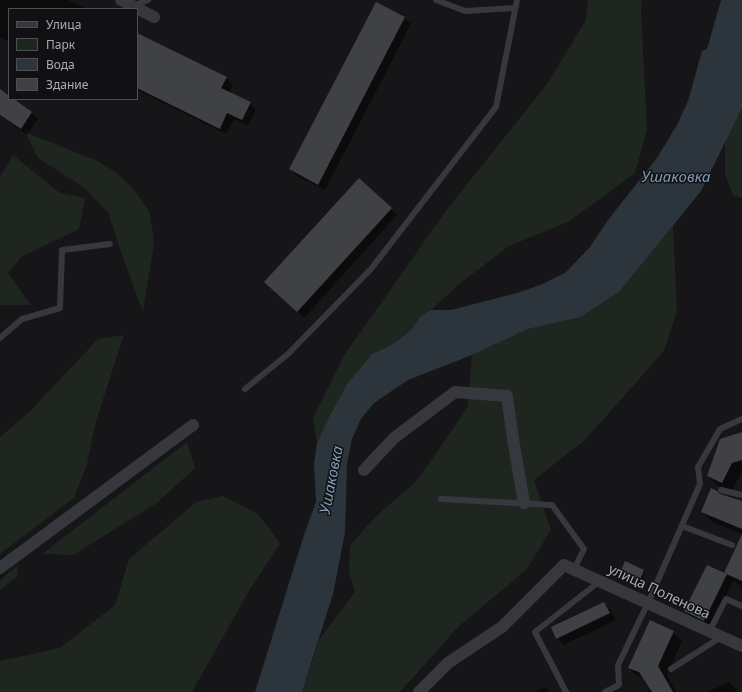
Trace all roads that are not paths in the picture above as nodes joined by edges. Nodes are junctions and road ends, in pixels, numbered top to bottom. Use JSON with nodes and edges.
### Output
{"nodes":[{"id":1,"x":121,"y":0,"type":"edge"},
{"id":2,"x":148,"y":0,"type":"edge"},
{"id":3,"x":436,"y":0,"type":"edge"},
{"id":4,"x":517,"y":0,"type":"edge"},
{"id":5,"x":133,"y":6,"type":"junction"},
{"id":6,"x":137,"y":8,"type":"edge"},
{"id":7,"x":514,"y":8,"type":"junction"},
{"id":8,"x":138,"y":9,"type":"edge"},
{"id":9,"x":154,"y":17,"type":"dead end"},
{"id":10,"x":110,"y":244,"type":"dead end"},
{"id":11,"x":0,"y":338,"type":"edge"},
{"id":12,"x":245,"y":389,"type":"dead end"},
{"id":13,"x":742,"y":419,"type":"edge"},
{"id":14,"x":193,"y":426,"type":"dead end"},
{"id":15,"x":364,"y":470,"type":"dead end"},
{"id":16,"x":721,"y":490,"type":"dead end"},
{"id":17,"x":742,"y":495,"type":"edge"},
{"id":18,"x":441,"y":499,"type":"dead end"},
{"id":19,"x":524,"y":503,"type":"junction"},
{"id":20,"x":682,"y":526,"type":"junction"},
{"id":21,"x":732,"y":545,"type":"dead end"},
{"id":22,"x":569,"y":567,"type":"junction"},
{"id":23,"x":0,"y":568,"type":"edge"},
{"id":24,"x":600,"y":581,"type":"junction"},
{"id":25,"x":648,"y":603,"type":"junction"},
{"id":26,"x":742,"y":606,"type":"edge"},
{"id":27,"x":709,"y":632,"type":"junction"},
{"id":28,"x":721,"y":637,"type":"junction"},
{"id":29,"x":742,"y":646,"type":"edge"},
{"id":30,"x":671,"y":669,"type":"dead end"},
{"id":31,"x":419,"y":692,"type":"edge"},
{"id":32,"x":566,"y":692,"type":"edge"},
{"id":33,"x":605,"y":692,"type":"edge"}],
"edges":[{"from":1,"to":5,"type":"street"},
{"from":2,"to":5,"type":"lane"},
{"from":3,"to":7,"type":"lane"},
{"from":4,"to":7,"type":"lane"},
{"from":5,"to":6,"type":"street"},
{"from":7,"to":12,"type":"lane"},
{"from":8,"to":9,"type":"street"},
{"from":10,"to":11,"type":"lane"},
{"from":13,"to":20,"type":"lane"},
{"from":14,"to":23,"type":"street"},
{"from":15,"to":19,"type":"street"},
{"from":16,"to":17,"type":"lane"},
{"from":18,"to":19,"type":"lane"},
{"from":19,"to":22,"type":"lane"},
{"from":20,"to":21,"type":"lane"},
{"from":20,"to":25,"type":"lane"},
{"from":22,"to":24,"type":"street","name":"улица Поленова"},
{"from":22,"to":31,"type":"street"},
{"from":24,"to":25,"type":"street","name":"улица Поленова"},
{"from":24,"to":32,"type":"lane"},
{"from":25,"to":27,"type":"street","name":"улица Поленова"},
{"from":25,"to":33,"type":"lane"},
{"from":26,"to":27,"type":"lane"},
{"from":27,"to":28,"type":"street","name":"улица Поленова"},
{"from":28,"to":29,"type":"street","name":"улица Поленова"},
{"from":28,"to":30,"type":"lane"}]}
